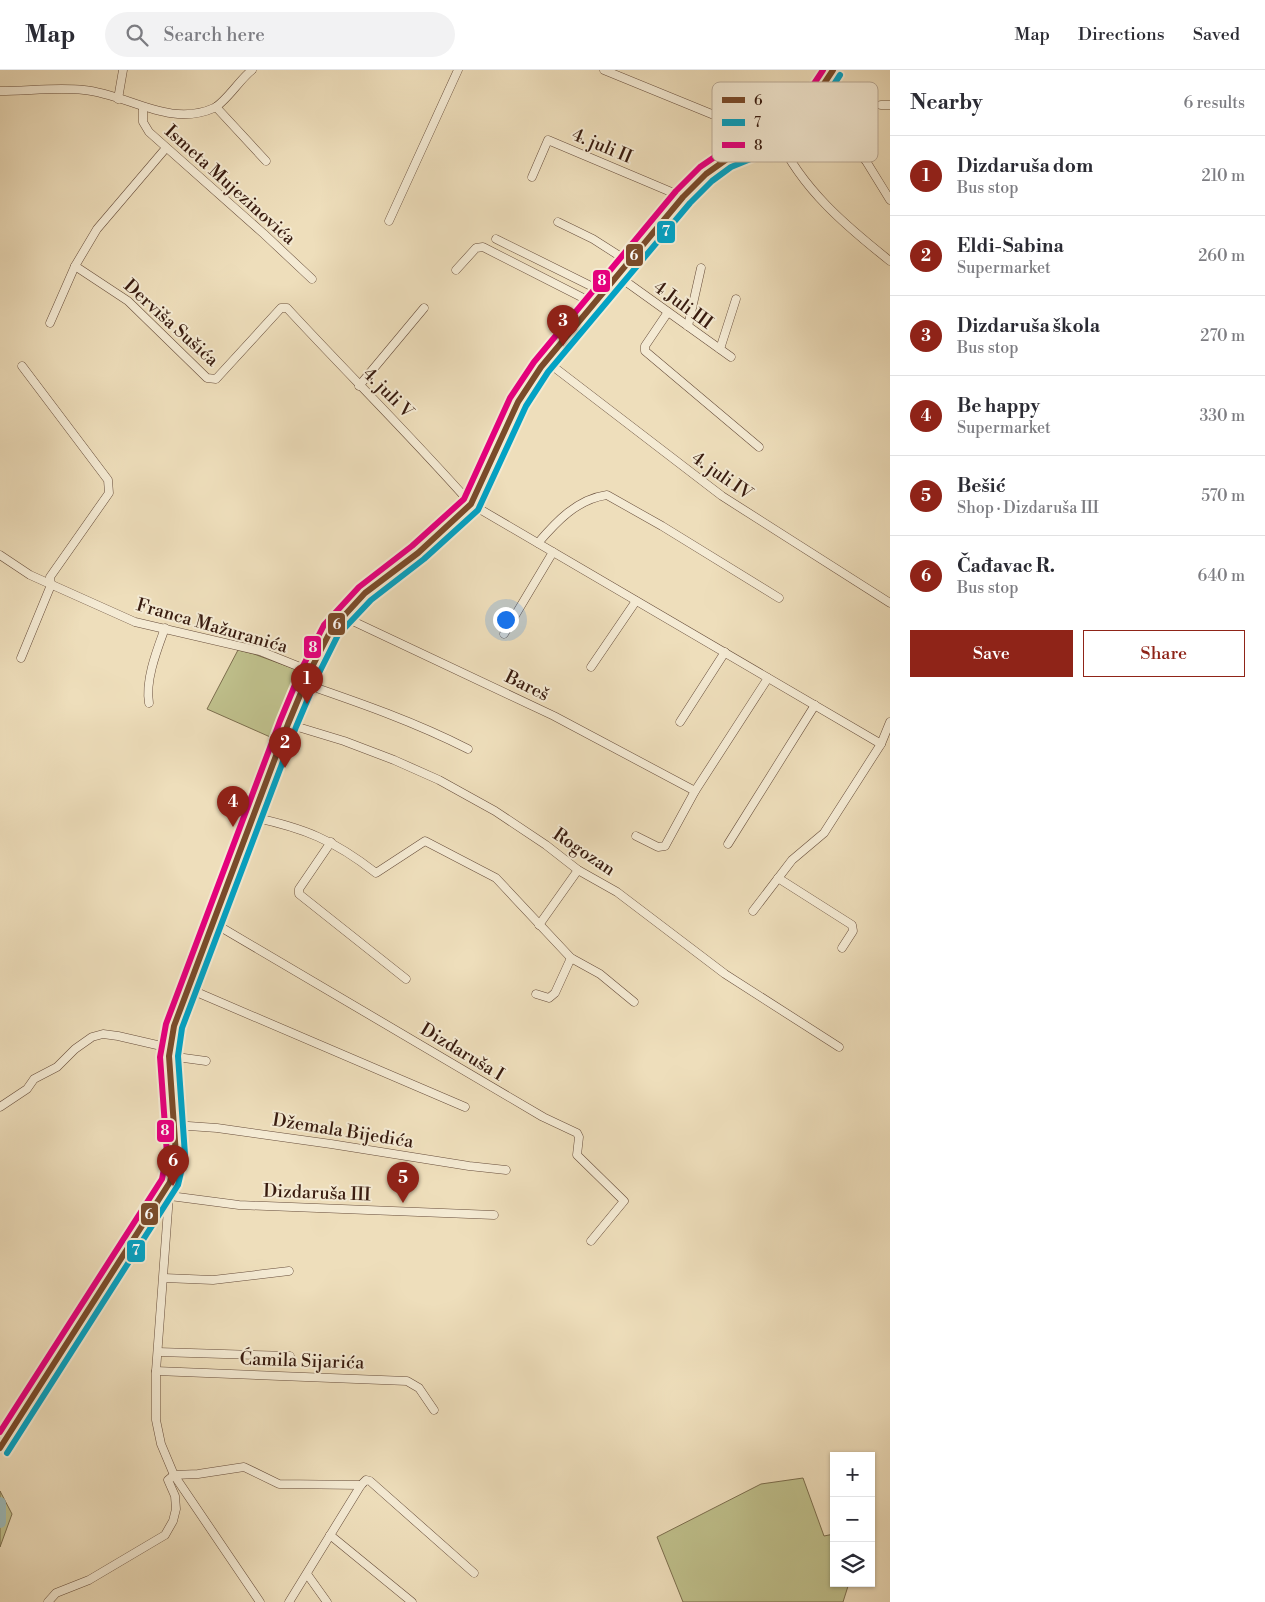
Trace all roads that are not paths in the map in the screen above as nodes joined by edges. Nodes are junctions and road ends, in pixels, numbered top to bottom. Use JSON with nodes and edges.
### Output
{"nodes":[{"id":1,"x":123,"y":70,"type":"edge"},
{"id":2,"x":252,"y":70,"type":"edge"},
{"id":3,"x":458,"y":70,"type":"edge"},
{"id":4,"x":604,"y":70,"type":"edge"},
{"id":5,"x":834,"y":70,"type":"edge"},
{"id":6,"x":826,"y":82,"type":"edge"},
{"id":7,"x":0,"y":91,"type":"edge"},
{"id":8,"x":118,"y":99,"type":"junction"},
{"id":9,"x":881,"y":105,"type":"dead end"},
{"id":10,"x":890,"y":105,"type":"edge"},
{"id":11,"x":143,"y":107,"type":"junction"},
{"id":12,"x":216,"y":107,"type":"junction"},
{"id":13,"x":712,"y":114,"type":"edge"},
{"id":14,"x":166,"y":148,"type":"junction"},
{"id":15,"x":266,"y":160,"type":"dead end"},
{"id":16,"x":723,"y":162,"type":"edge"},
{"id":17,"x":791,"y":162,"type":"edge"},
{"id":18,"x":867,"y":162,"type":"edge"},
{"id":19,"x":532,"y":177,"type":"dead end"},
{"id":20,"x":683,"y":197,"type":"junction"},
{"id":21,"x":890,"y":200,"type":"edge"},
{"id":22,"x":389,"y":221,"type":"dead end"},
{"id":23,"x":558,"y":222,"type":"dead end"},
{"id":24,"x":496,"y":239,"type":"dead end"},
{"id":25,"x":890,"y":261,"type":"edge"},
{"id":26,"x":629,"y":262,"type":"junction"},
{"id":27,"x":76,"y":266,"type":"junction"},
{"id":28,"x":701,"y":268,"type":"dead end"},
{"id":29,"x":456,"y":270,"type":"dead end"},
{"id":30,"x":618,"y":276,"type":"junction"},
{"id":31,"x":312,"y":279,"type":"dead end"},
{"id":32,"x":605,"y":292,"type":"junction"},
{"id":33,"x":736,"y":299,"type":"dead end"},
{"id":34,"x":596,"y":304,"type":"junction"},
{"id":35,"x":281,"y":308,"type":"joint"},
{"id":36,"x":424,"y":308,"type":"dead end"},
{"id":37,"x":668,"y":312,"type":"junction"},
{"id":38,"x":50,"y":323,"type":"dead end"},
{"id":39,"x":688,"y":326,"type":"junction"},
{"id":40,"x":720,"y":349,"type":"junction"},
{"id":41,"x":731,"y":358,"type":"dead end"},
{"id":42,"x":546,"y":361,"type":"junction"},
{"id":43,"x":22,"y":366,"type":"dead end"},
{"id":44,"x":358,"y":386,"type":"junction"},
{"id":45,"x":759,"y":447,"type":"dead end"},
{"id":46,"x":471,"y":504,"type":"junction"},
{"id":47,"x":538,"y":543,"type":"junction"},
{"id":48,"x":553,"y":552,"type":"junction"},
{"id":49,"x":0,"y":555,"type":"edge"},
{"id":50,"x":50,"y":585,"type":"junction"},
{"id":51,"x":779,"y":598,"type":"dead end"},
{"id":52,"x":636,"y":601,"type":"junction"},
{"id":53,"x":890,"y":602,"type":"edge"},
{"id":54,"x":342,"y":616,"type":"junction"},
{"id":55,"x":165,"y":628,"type":"junction"},
{"id":56,"x":504,"y":634,"type":"dead end"},
{"id":57,"x":725,"y":652,"type":"junction"},
{"id":58,"x":22,"y":658,"type":"dead end"},
{"id":59,"x":591,"y":667,"type":"dead end"},
{"id":60,"x":310,"y":671,"type":"junction"},
{"id":61,"x":768,"y":678,"type":"junction"},
{"id":62,"x":304,"y":684,"type":"junction"},
{"id":63,"x":150,"y":704,"type":"dead end"},
{"id":64,"x":815,"y":705,"type":"junction"},
{"id":65,"x":680,"y":722,"type":"dead end"},
{"id":66,"x":890,"y":722,"type":"edge"},
{"id":67,"x":288,"y":724,"type":"junction"},
{"id":68,"x":881,"y":744,"type":"junction"},
{"id":69,"x":468,"y":749,"type":"dead end"},
{"id":70,"x":695,"y":790,"type":"junction"},
{"id":71,"x":252,"y":817,"type":"junction"},
{"id":72,"x":636,"y":836,"type":"dead end"},
{"id":73,"x":331,"y":842,"type":"junction"},
{"id":74,"x":728,"y":844,"type":"dead end"},
{"id":75,"x":578,"y":870,"type":"junction"},
{"id":76,"x":778,"y":878,"type":"junction"},
{"id":77,"x":753,"y":911,"type":"dead end"},
{"id":78,"x":212,"y":922,"type":"junction"},
{"id":79,"x":539,"y":925,"type":"junction"},
{"id":80,"x":842,"y":948,"type":"dead end"},
{"id":81,"x":571,"y":958,"type":"junction"},
{"id":82,"x":406,"y":979,"type":"dead end"},
{"id":83,"x":187,"y":988,"type":"junction"},
{"id":84,"x":536,"y":994,"type":"dead end"},
{"id":85,"x":634,"y":1002,"type":"dead end"},
{"id":86,"x":839,"y":1047,"type":"dead end"},
{"id":87,"x":169,"y":1052,"type":"junction"},
{"id":88,"x":206,"y":1061,"type":"dead end"},
{"id":89,"x":0,"y":1107,"type":"edge"},
{"id":90,"x":465,"y":1107,"type":"dead end"},
{"id":91,"x":174,"y":1125,"type":"junction"},
{"id":92,"x":506,"y":1170,"type":"dead end"},
{"id":93,"x":170,"y":1182,"type":"junction"},
{"id":94,"x":170,"y":1196,"type":"junction"},
{"id":95,"x":494,"y":1215,"type":"dead end"},
{"id":96,"x":592,"y":1241,"type":"dead end"},
{"id":97,"x":288,"y":1271,"type":"dead end"},
{"id":98,"x":164,"y":1278,"type":"junction"},
{"id":99,"x":158,"y":1352,"type":"junction"},
{"id":100,"x":290,"y":1356,"type":"dead end"},
{"id":101,"x":156,"y":1371,"type":"junction"},
{"id":102,"x":434,"y":1410,"type":"dead end"},
{"id":103,"x":0,"y":1448,"type":"edge"},
{"id":104,"x":174,"y":1475,"type":"junction"},
{"id":105,"x":361,"y":1485,"type":"junction"},
{"id":106,"x":330,"y":1535,"type":"junction"},
{"id":107,"x":474,"y":1573,"type":"dead end"},
{"id":108,"x":307,"y":1574,"type":"junction"},
{"id":109,"x":48,"y":1602,"type":"edge"},
{"id":110,"x":260,"y":1602,"type":"edge"},
{"id":111,"x":289,"y":1602,"type":"edge"},
{"id":112,"x":327,"y":1602,"type":"edge"},
{"id":113,"x":412,"y":1602,"type":"edge"}],
"edges":[{"from":1,"to":8,"type":"street"},
{"from":2,"to":12,"type":"street"},
{"from":3,"to":22,"type":"street"},
{"from":4,"to":13,"type":"street"},
{"from":5,"to":6,"type":"street"},
{"from":7,"to":8,"type":"street"},
{"from":8,"to":11,"type":"street"},
{"from":9,"to":10,"type":"street"},
{"from":11,"to":12,"type":"street"},
{"from":11,"to":14,"type":"street","name":"Ismeta Mujezinovića"},
{"from":12,"to":15,"type":"street"},
{"from":14,"to":27,"type":"street"},
{"from":14,"to":31,"type":"street","name":"Ismeta Mujezinovića"},
{"from":16,"to":20,"type":"street"},
{"from":17,"to":25,"type":"street"},
{"from":18,"to":21,"type":"street"},
{"from":19,"to":20,"type":"street","name":"4. juli II"},
{"from":20,"to":26,"type":"street"},
{"from":23,"to":26,"type":"street"},
{"from":24,"to":32,"type":"street"},
{"from":26,"to":30,"type":"street"},
{"from":27,"to":35,"type":"street","name":"Derviša Sušića"},
{"from":27,"to":38,"type":"street"},
{"from":28,"to":39,"type":"street"},
{"from":29,"to":34,"type":"street"},
{"from":30,"to":32,"type":"street"},
{"from":30,"to":37,"type":"street","name":"4 Juli III"},
{"from":32,"to":34,"type":"street"},
{"from":33,"to":40,"type":"street"},
{"from":34,"to":42,"type":"street"},
{"from":35,"to":44,"type":"street","name":"4. juli V"},
{"from":36,"to":44,"type":"street"},
{"from":37,"to":39,"type":"street","name":"4 Juli III"},
{"from":37,"to":45,"type":"street"},
{"from":39,"to":40,"type":"street","name":"4 Juli III"},
{"from":40,"to":41,"type":"street","name":"4 Juli III"},
{"from":42,"to":46,"type":"street"},
{"from":42,"to":53,"type":"street","name":"4. juli IV"},
{"from":43,"to":50,"type":"street"},
{"from":44,"to":46,"type":"street","name":"4. juli V"},
{"from":46,"to":47,"type":"street"},
{"from":46,"to":54,"type":"street"},
{"from":47,"to":48,"type":"street"},
{"from":47,"to":51,"type":"street"},
{"from":48,"to":52,"type":"street"},
{"from":48,"to":56,"type":"street"},
{"from":49,"to":50,"type":"street","name":"Franca Mažuranića"},
{"from":50,"to":55,"type":"street","name":"Franca Mažuranića"},
{"from":50,"to":58,"type":"street"},
{"from":52,"to":57,"type":"street"},
{"from":52,"to":59,"type":"street"},
{"from":54,"to":60,"type":"street"},
{"from":54,"to":70,"type":"street","name":"Bareš"},
{"from":55,"to":60,"type":"street","name":"Franca Mažuranića"},
{"from":55,"to":63,"type":"street"},
{"from":57,"to":61,"type":"street"},
{"from":57,"to":65,"type":"street"},
{"from":60,"to":62,"type":"street"},
{"from":61,"to":64,"type":"street"},
{"from":61,"to":70,"type":"street"},
{"from":62,"to":67,"type":"street"},
{"from":62,"to":69,"type":"street"},
{"from":64,"to":68,"type":"street"},
{"from":64,"to":74,"type":"street"},
{"from":66,"to":68,"type":"street"},
{"from":67,"to":71,"type":"street"},
{"from":67,"to":75,"type":"street","name":"Rogozan"},
{"from":68,"to":76,"type":"street"},
{"from":70,"to":72,"type":"street"},
{"from":71,"to":73,"type":"street"},
{"from":71,"to":78,"type":"street"},
{"from":73,"to":79,"type":"street"},
{"from":73,"to":82,"type":"street"},
{"from":75,"to":79,"type":"street"},
{"from":75,"to":86,"type":"street","name":"Rogozan"},
{"from":76,"to":77,"type":"street"},
{"from":76,"to":80,"type":"street"},
{"from":78,"to":83,"type":"street"},
{"from":78,"to":96,"type":"street","name":"Dizdaruša I"},
{"from":79,"to":81,"type":"street"},
{"from":81,"to":84,"type":"street"},
{"from":81,"to":85,"type":"street"},
{"from":83,"to":87,"type":"street"},
{"from":83,"to":90,"type":"street"},
{"from":87,"to":88,"type":"street"},
{"from":87,"to":89,"type":"street"},
{"from":87,"to":91,"type":"street"},
{"from":91,"to":92,"type":"street","name":"Džemala Bijedića"},
{"from":91,"to":93,"type":"street"},
{"from":93,"to":94,"type":"street"},
{"from":93,"to":103,"type":"street"},
{"from":94,"to":95,"type":"street","name":"Dizdaruša III"},
{"from":94,"to":98,"type":"street"},
{"from":97,"to":98,"type":"street"},
{"from":98,"to":99,"type":"street"},
{"from":99,"to":100,"type":"street","name":"Ćamila Sijarića"},
{"from":99,"to":101,"type":"street"},
{"from":101,"to":102,"type":"street","name":"Ćamila Sijarića"},
{"from":101,"to":104,"type":"street"},
{"from":104,"to":105,"type":"street"},
{"from":104,"to":109,"type":"street"},
{"from":104,"to":110,"type":"street"},
{"from":105,"to":106,"type":"street"},
{"from":105,"to":107,"type":"street"},
{"from":106,"to":108,"type":"street"},
{"from":106,"to":113,"type":"street"},
{"from":108,"to":111,"type":"street"},
{"from":108,"to":112,"type":"street"}]}
